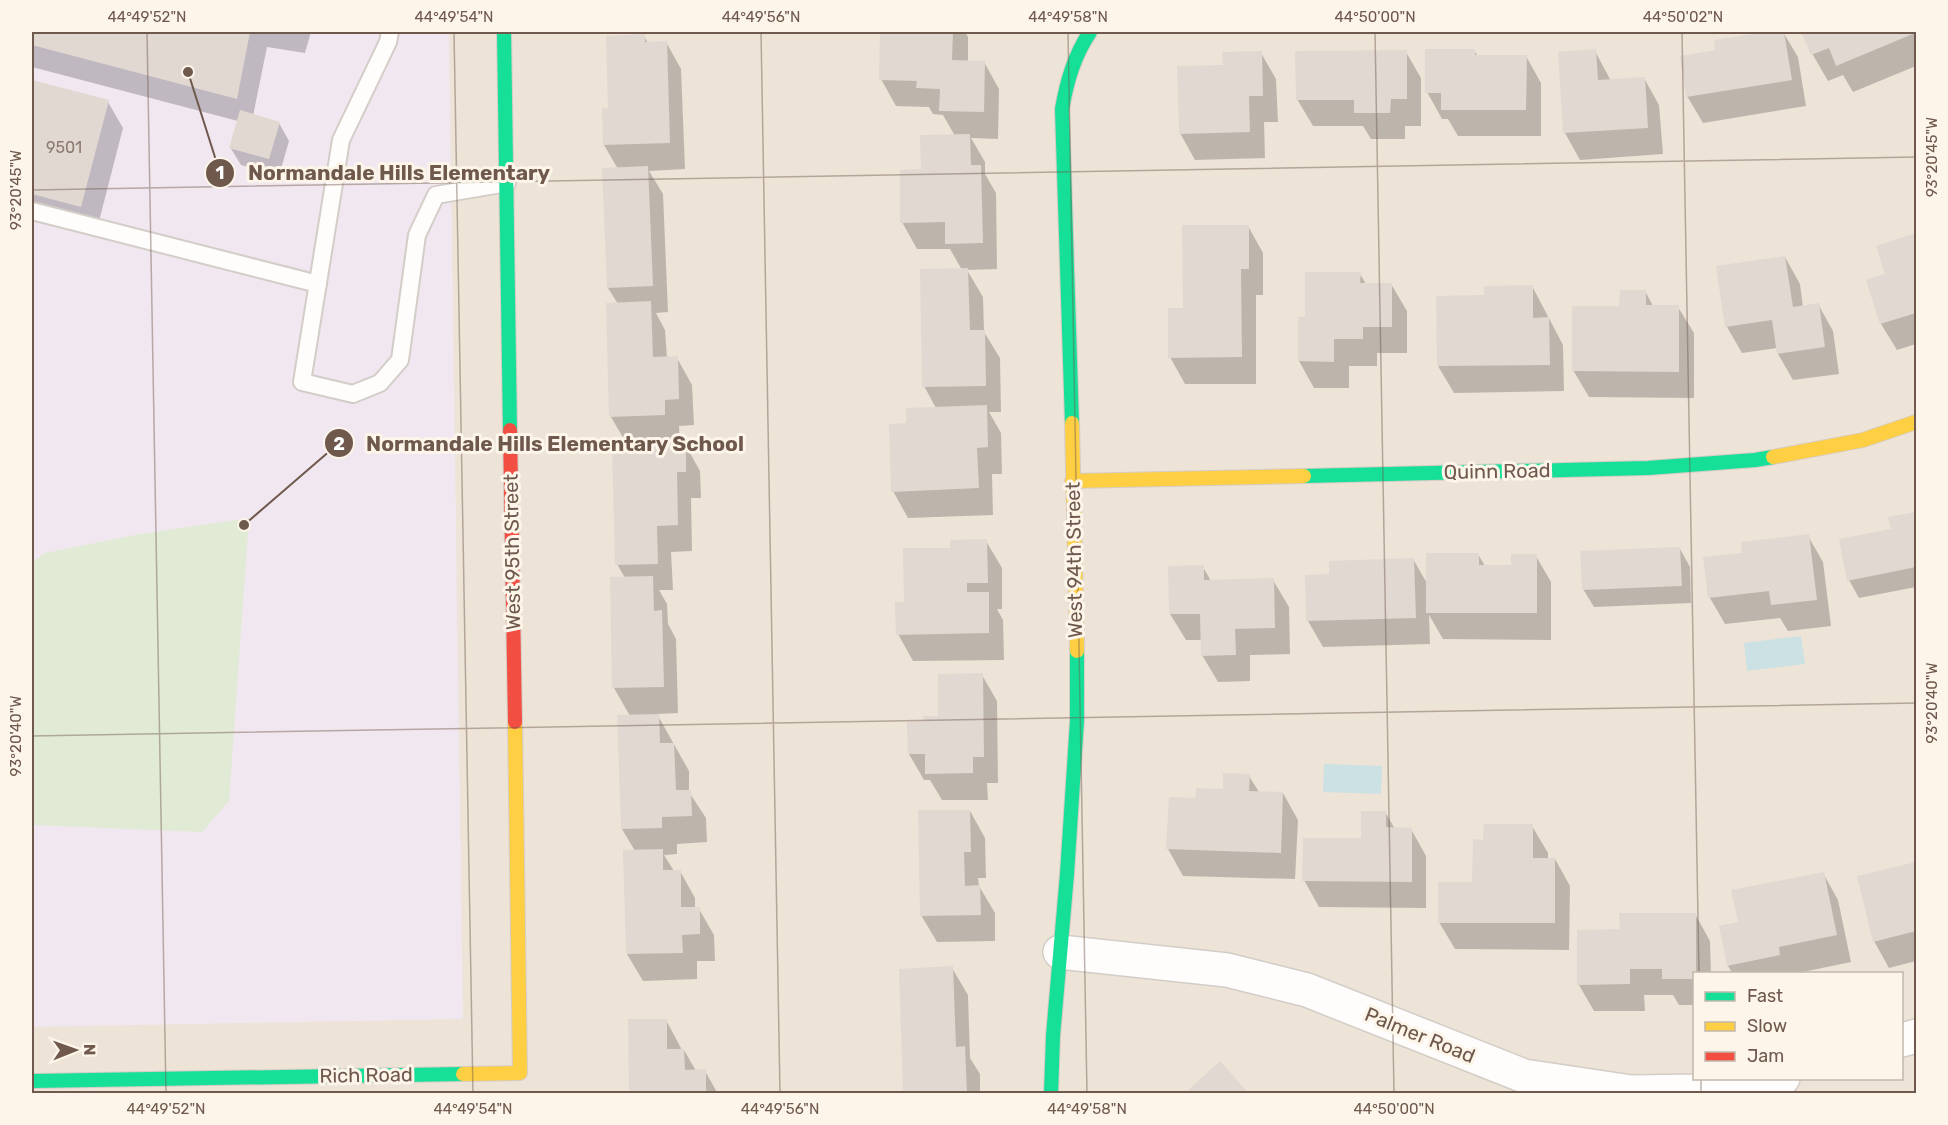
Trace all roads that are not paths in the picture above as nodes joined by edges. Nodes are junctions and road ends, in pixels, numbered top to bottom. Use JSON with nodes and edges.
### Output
{"nodes":[{"id":1,"x":390,"y":32,"type":"edge"},
{"id":2,"x":504,"y":32,"type":"edge"},
{"id":3,"x":1090,"y":32,"type":"edge"},
{"id":4,"x":507,"y":183,"type":"junction"},
{"id":5,"x":32,"y":211,"type":"edge"},
{"id":6,"x":318,"y":284,"type":"junction"},
{"id":7,"x":1917,"y":422,"type":"edge"},
{"id":8,"x":1072,"y":481,"type":"junction"},
{"id":9,"x":1060,"y":952,"type":"junction"},
{"id":10,"x":520,"y":1073,"type":"joint"},
{"id":11,"x":1777,"y":1080,"type":"edge"},
{"id":12,"x":32,"y":1081,"type":"edge"},
{"id":13,"x":1052,"y":1094,"type":"edge"}],
"edges":[{"from":1,"to":6,"type":"lane"},
{"from":2,"to":4,"type":"street","name":"West 95th Street"},
{"from":3,"to":8,"type":"street","name":"West 94th Street"},
{"from":4,"to":6,"type":"lane"},
{"from":4,"to":10,"type":"street","name":"West 95th Street"},
{"from":5,"to":6,"type":"lane"},
{"from":7,"to":8,"type":"street","name":"Quinn Road"},
{"from":8,"to":9,"type":"street","name":"West 94th Street"},
{"from":9,"to":11,"type":"street","name":"Palmer Road"},
{"from":9,"to":13,"type":"street","name":"West 94th Street"},
{"from":10,"to":12,"type":"street","name":"Rich Road"}]}
